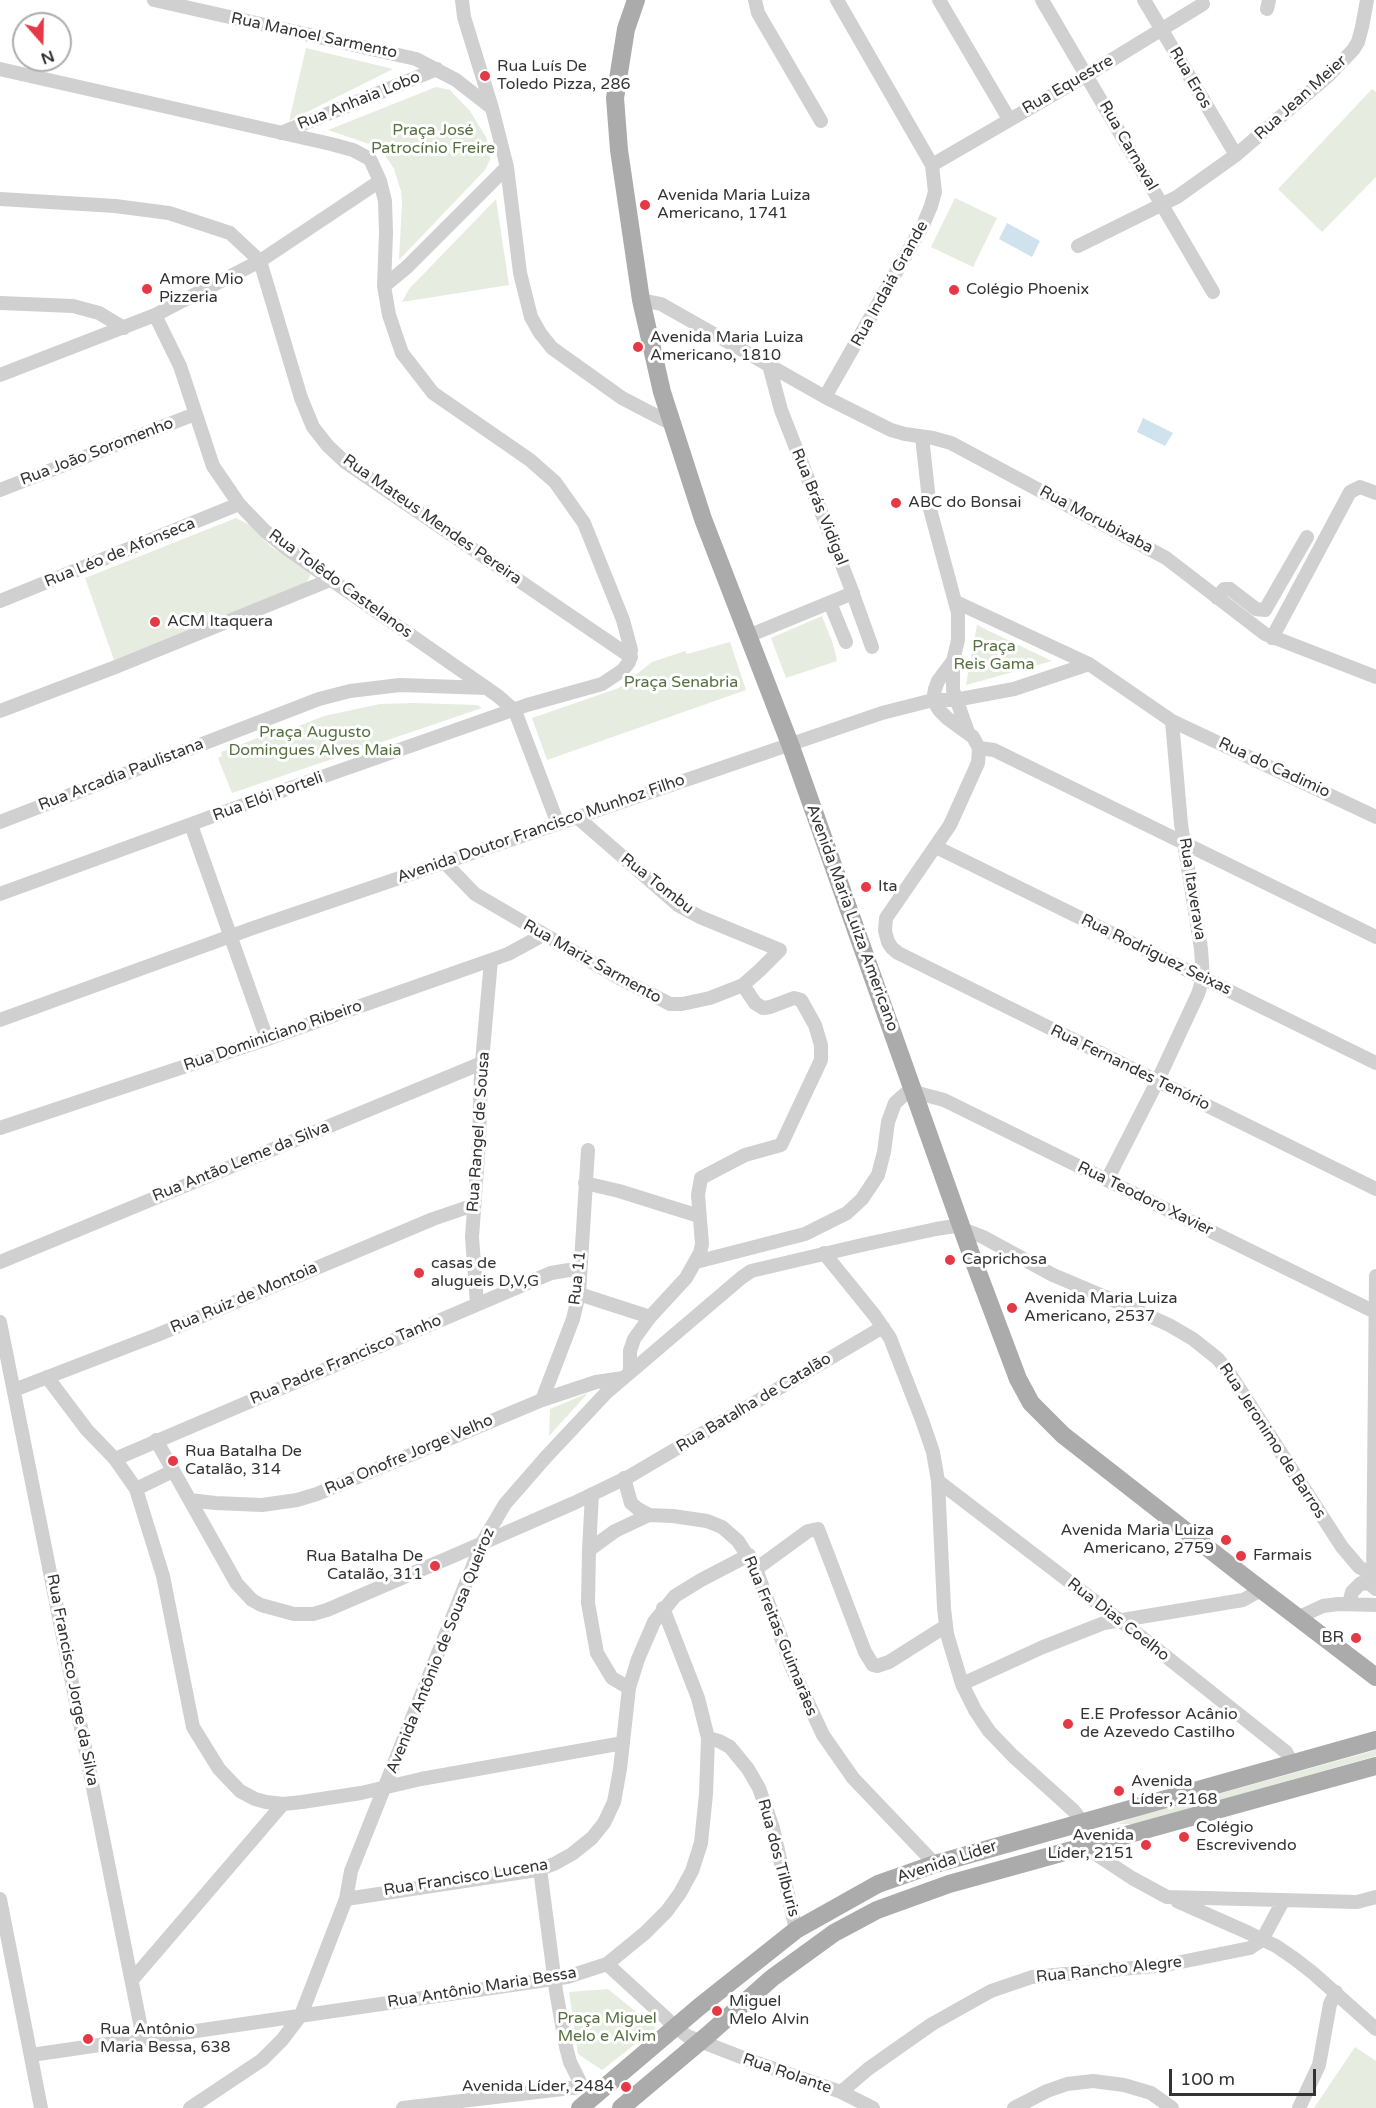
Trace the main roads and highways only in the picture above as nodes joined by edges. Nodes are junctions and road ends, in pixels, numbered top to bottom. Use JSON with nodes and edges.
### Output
{"nodes":[{"id":1,"x":633,"y":1,"type":"edge"},
{"id":2,"x":1376,"y":1677,"type":"edge"},
{"id":3,"x":1376,"y":1740,"type":"edge"},
{"id":4,"x":1376,"y":1766,"type":"edge"},
{"id":5,"x":1082,"y":1821,"type":"junction"},
{"id":6,"x":980,"y":1876,"type":"junction"},
{"id":7,"x":580,"y":2108,"type":"edge"},
{"id":8,"x":621,"y":2108,"type":"edge"}],
"edges":[{"from":1,"to":2,"type":"main road","name":"Avenida Maria Luiza Americano"},
{"from":3,"to":5,"type":"main road","name":"Avenida Líder"},
{"from":4,"to":6,"type":"main road","name":"Avenida Líder"},
{"from":5,"to":6,"type":"main road"},
{"from":5,"to":7,"type":"main road","name":"Avenida Líder"},
{"from":6,"to":8,"type":"main road","name":"Avenida Líder"}]}
